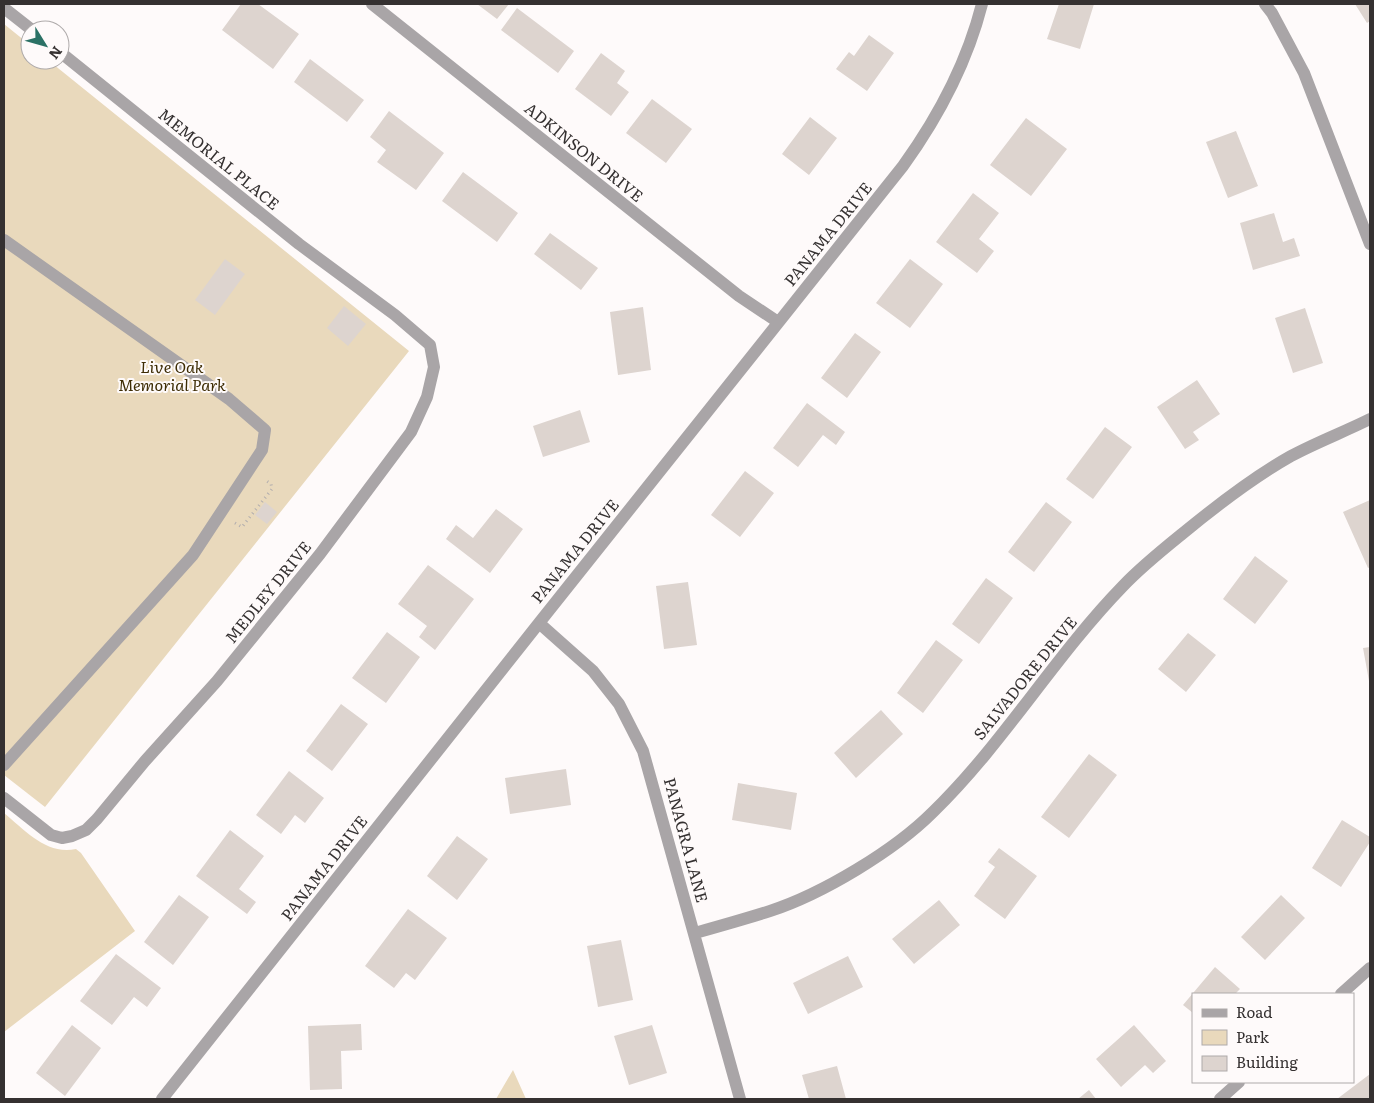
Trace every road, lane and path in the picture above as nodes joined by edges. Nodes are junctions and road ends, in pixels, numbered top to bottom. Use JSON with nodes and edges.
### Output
{"nodes":[{"id":1,"x":372,"y":4,"type":"edge"},
{"id":2,"x":982,"y":4,"type":"edge"},
{"id":3,"x":1265,"y":4,"type":"edge"},
{"id":4,"x":4,"y":8,"type":"edge"},
{"id":5,"x":20,"y":21,"type":"edge"},
{"id":6,"x":70,"y":60,"type":"edge"},
{"id":7,"x":4,"y":240,"type":"edge"},
{"id":8,"x":1370,"y":244,"type":"edge"},
{"id":9,"x":358,"y":288,"type":"joint"},
{"id":10,"x":778,"y":322,"type":"junction"},
{"id":11,"x":1370,"y":420,"type":"edge"},
{"id":12,"x":539,"y":623,"type":"junction"},
{"id":13,"x":4,"y":764,"type":"edge"},
{"id":14,"x":4,"y":798,"type":"edge"},
{"id":15,"x":695,"y":933,"type":"junction"},
{"id":16,"x":1370,"y":968,"type":"edge"},
{"id":17,"x":1342,"y":993,"type":"edge"},
{"id":18,"x":1238,"y":1083,"type":"edge"},
{"id":19,"x":162,"y":1099,"type":"edge"},
{"id":20,"x":740,"y":1099,"type":"edge"},
{"id":21,"x":1220,"y":1099,"type":"edge"}],
"edges":[{"from":1,"to":10,"type":"street","name":"ADKINSON DRIVE"},
{"from":2,"to":10,"type":"street","name":"PANAMA DRIVE"},
{"from":3,"to":8,"type":"street"},
{"from":4,"to":5,"type":"street"},
{"from":6,"to":9,"type":"street","name":"MEMORIAL PLACE"},
{"from":7,"to":13,"type":"street"},
{"from":9,"to":14,"type":"street","name":"MEDLEY DRIVE"},
{"from":10,"to":12,"type":"street","name":"PANAMA DRIVE"},
{"from":11,"to":15,"type":"street","name":"SALVADORE DRIVE"},
{"from":12,"to":15,"type":"street","name":"PANAGRA LANE"},
{"from":12,"to":19,"type":"street","name":"PANAMA DRIVE"},
{"from":15,"to":20,"type":"street","name":"PANAGRA LANE"},
{"from":16,"to":17,"type":"street"},
{"from":18,"to":21,"type":"street"}]}
